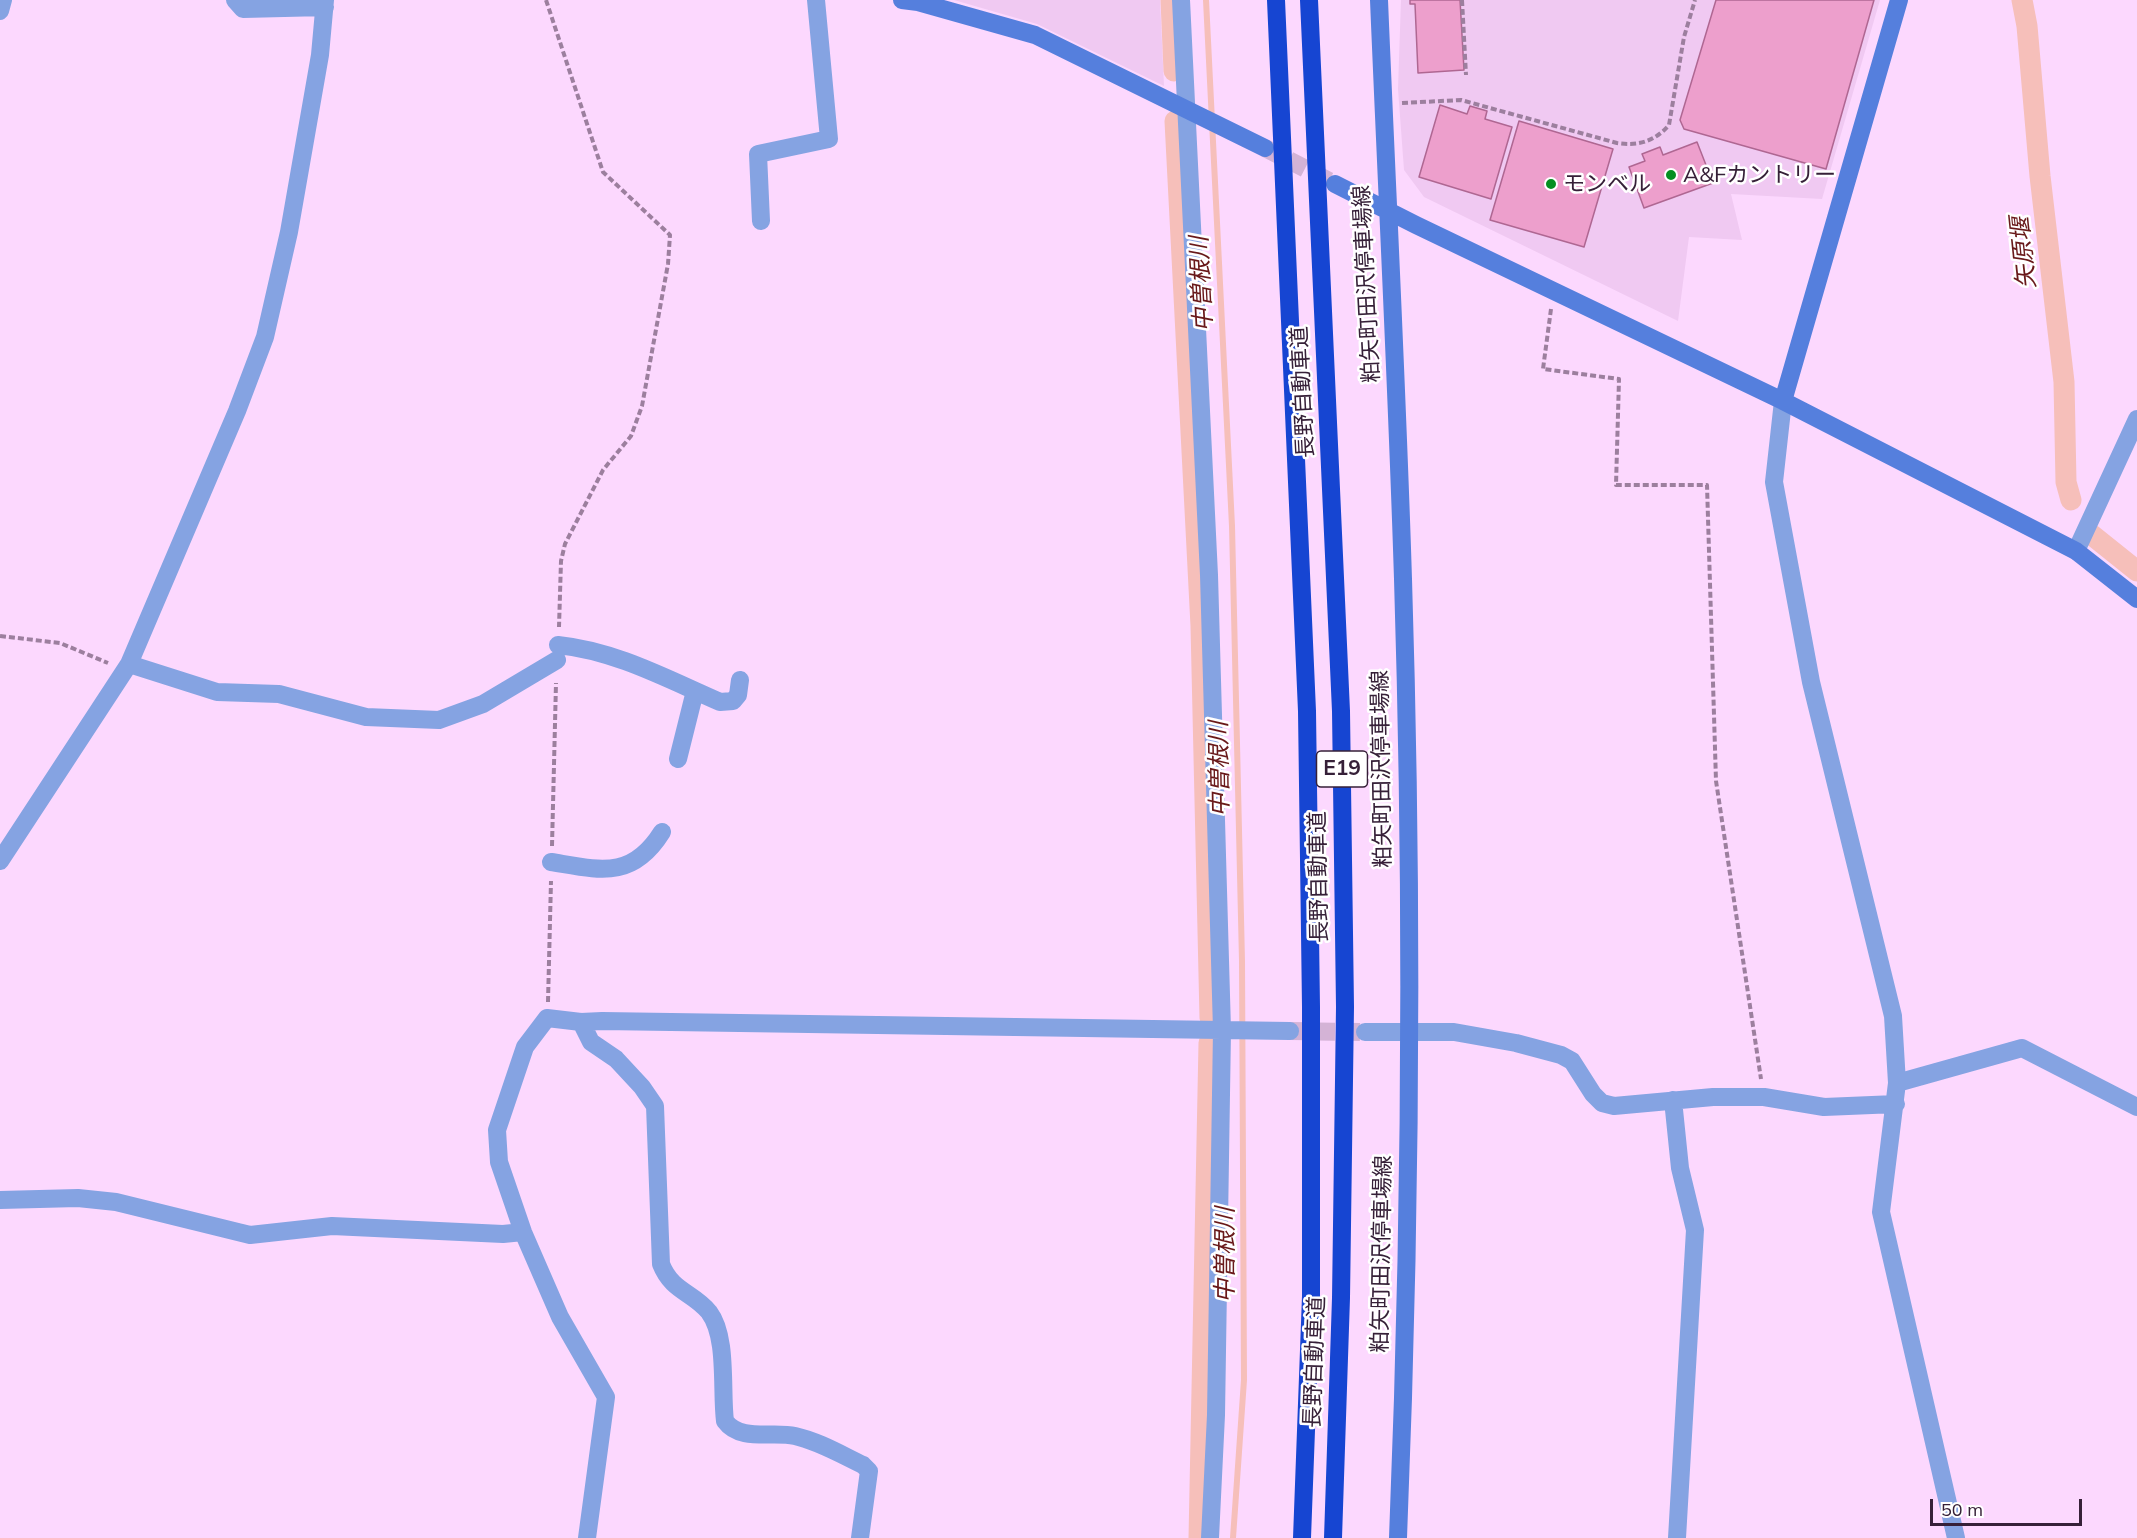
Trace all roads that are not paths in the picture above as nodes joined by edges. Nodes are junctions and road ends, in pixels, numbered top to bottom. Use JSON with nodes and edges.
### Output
{"nodes":[{"id":1,"x":3,"y":0,"type":"edge"},
{"id":2,"x":235,"y":0,"type":"edge"},
{"id":3,"x":816,"y":0,"type":"edge"},
{"id":4,"x":903,"y":0,"type":"edge"},
{"id":5,"x":1181,"y":0,"type":"edge"},
{"id":6,"x":1276,"y":0,"type":"edge"},
{"id":7,"x":1309,"y":0,"type":"edge"},
{"id":8,"x":1379,"y":0,"type":"edge"},
{"id":9,"x":1899,"y":0,"type":"edge"},
{"id":10,"x":325,"y":3,"type":"edge"},
{"id":11,"x":0,"y":11,"type":"edge"},
{"id":12,"x":1188,"y":109,"type":"junction"},
{"id":13,"x":1265,"y":148,"type":"tunnel mouth"},
{"id":14,"x":1335,"y":184,"type":"tunnel mouth"},
{"id":15,"x":1389,"y":211,"type":"junction"},
{"id":16,"x":761,"y":222,"type":"dead end"},
{"id":17,"x":1783,"y":401,"type":"junction"},
{"id":18,"x":2137,"y":418,"type":"edge"},
{"id":19,"x":2076,"y":550,"type":"junction"},
{"id":20,"x":2137,"y":598,"type":"edge"},
{"id":21,"x":127,"y":667,"type":"junction"},
{"id":22,"x":740,"y":680,"type":"dead end"},
{"id":23,"x":695,"y":691,"type":"junction"},
{"id":24,"x":678,"y":759,"type":"dead end"},
{"id":25,"x":662,"y":831,"type":"dead end"},
{"id":26,"x":0,"y":861,"type":"edge"},
{"id":27,"x":551,"y":862,"type":"road end"},
{"id":28,"x":581,"y":1022,"type":"junction"},
{"id":29,"x":1222,"y":1030,"type":"junction"},
{"id":30,"x":1290,"y":1031,"type":"tunnel mouth"},
{"id":31,"x":1365,"y":1032,"type":"tunnel mouth"},
{"id":32,"x":1410,"y":1032,"type":"junction"},
{"id":33,"x":1897,"y":1083,"type":"junction"},
{"id":34,"x":1673,"y":1100,"type":"junction"},
{"id":35,"x":1896,"y":1104,"type":"junction"},
{"id":36,"x":2137,"y":1107,"type":"edge"},
{"id":37,"x":0,"y":1200,"type":"edge"},
{"id":38,"x":523,"y":1232,"type":"junction"},
{"id":39,"x":587,"y":1538,"type":"edge"},
{"id":40,"x":860,"y":1538,"type":"edge"},
{"id":41,"x":1210,"y":1538,"type":"edge"},
{"id":42,"x":1302,"y":1538,"type":"edge"},
{"id":43,"x":1333,"y":1538,"type":"edge"},
{"id":44,"x":1398,"y":1538,"type":"edge"},
{"id":45,"x":1677,"y":1538,"type":"edge"},
{"id":46,"x":1956,"y":1538,"type":"edge"}],
"edges":[{"from":1,"to":11,"type":"street"},
{"from":2,"to":10,"type":"street"},
{"from":3,"to":16,"type":"street"},
{"from":4,"to":12,"type":"street"},
{"from":5,"to":12,"type":"street"},
{"from":6,"to":42,"type":"highway","name":"長野自動車道","number":"E19"},
{"from":7,"to":43,"type":"highway","name":"長野自動車道","number":"E19"},
{"from":8,"to":15,"type":"street","name":"粕矢町田沢停車場線"},
{"from":9,"to":17,"type":"street"},
{"from":10,"to":21,"type":"street"},
{"from":12,"to":13,"type":"street"},
{"from":12,"to":29,"type":"street"},
{"from":14,"to":15,"type":"street"},
{"from":15,"to":17,"type":"street"},
{"from":15,"to":32,"type":"street","name":"粕矢町田沢停車場線"},
{"from":17,"to":19,"type":"street"},
{"from":17,"to":33,"type":"street"},
{"from":18,"to":19,"type":"street"},
{"from":19,"to":20,"type":"street"},
{"from":21,"to":23,"type":"street"},
{"from":21,"to":26,"type":"street"},
{"from":22,"to":23,"type":"street"},
{"from":23,"to":24,"type":"street"},
{"from":25,"to":27,"type":"street"},
{"from":28,"to":29,"type":"street"},
{"from":28,"to":38,"type":"street"},
{"from":28,"to":40,"type":"street"},
{"from":29,"to":30,"type":"street"},
{"from":29,"to":41,"type":"street"},
{"from":31,"to":32,"type":"street"},
{"from":32,"to":34,"type":"street"},
{"from":32,"to":44,"type":"street","name":"粕矢町田沢停車場線"},
{"from":33,"to":35,"type":"street"},
{"from":33,"to":36,"type":"street"},
{"from":34,"to":35,"type":"street"},
{"from":34,"to":45,"type":"street"},
{"from":35,"to":46,"type":"street"},
{"from":37,"to":38,"type":"street"},
{"from":38,"to":39,"type":"street"}]}
